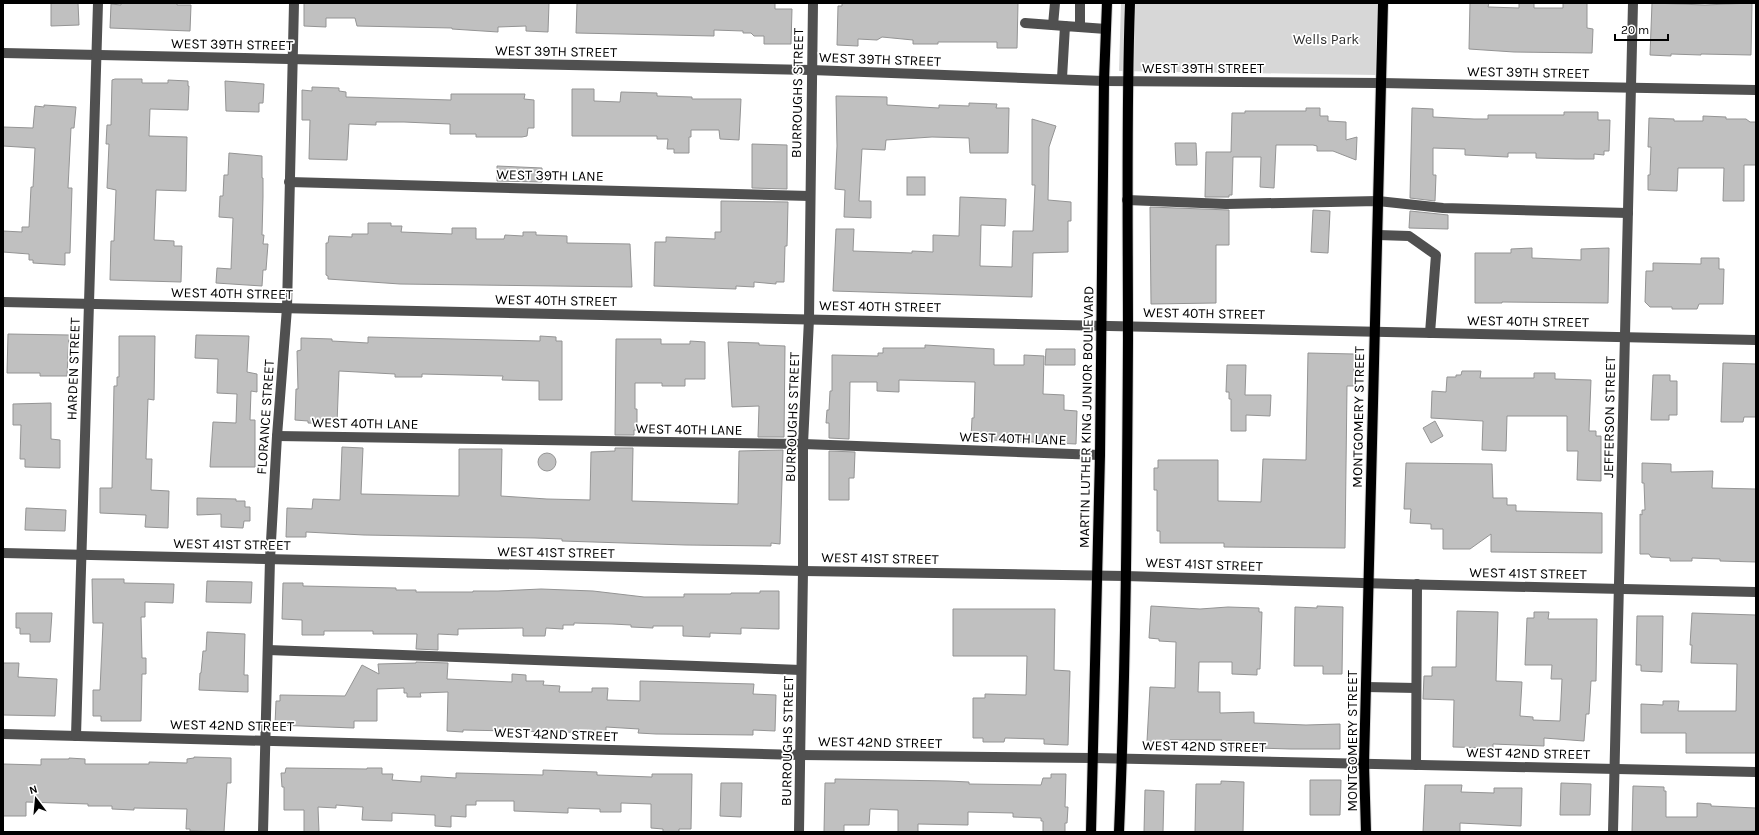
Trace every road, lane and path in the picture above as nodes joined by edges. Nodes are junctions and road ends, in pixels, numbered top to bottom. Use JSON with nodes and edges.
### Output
{"nodes":[{"id":1,"x":98,"y":3,"type":"edge"},
{"id":2,"x":294,"y":3,"type":"edge"},
{"id":3,"x":813,"y":3,"type":"edge"},
{"id":4,"x":1055,"y":3,"type":"edge"},
{"id":5,"x":1080,"y":3,"type":"edge"},
{"id":6,"x":1107,"y":3,"type":"edge"},
{"id":7,"x":1130,"y":3,"type":"edge"},
{"id":8,"x":1383,"y":3,"type":"edge"},
{"id":9,"x":1633,"y":3,"type":"edge"},
{"id":10,"x":1025,"y":23,"type":"dead end"},
{"id":11,"x":1053,"y":25,"type":"junction"},
{"id":12,"x":1065,"y":26,"type":"junction"},
{"id":13,"x":1080,"y":27,"type":"junction"},
{"id":14,"x":1106,"y":29,"type":"junction"},
{"id":15,"x":3,"y":53,"type":"edge"},
{"id":16,"x":97,"y":55,"type":"junction"},
{"id":17,"x":292,"y":59,"type":"junction"},
{"id":18,"x":811,"y":70,"type":"junction"},
{"id":19,"x":1062,"y":78,"type":"junction"},
{"id":20,"x":1104,"y":81,"type":"junction"},
{"id":21,"x":1127,"y":81,"type":"junction"},
{"id":22,"x":1381,"y":83,"type":"junction"},
{"id":23,"x":1631,"y":88,"type":"junction"},
{"id":24,"x":1756,"y":90,"type":"edge"},
{"id":25,"x":290,"y":182,"type":"junction"},
{"id":26,"x":810,"y":196,"type":"junction"},
{"id":27,"x":1127,"y":200,"type":"junction"},
{"id":28,"x":1378,"y":201,"type":"junction"},
{"id":29,"x":1628,"y":213,"type":"junction"},
{"id":30,"x":1378,"y":236,"type":"junction"},
{"id":31,"x":3,"y":302,"type":"edge"},
{"id":32,"x":89,"y":304,"type":"junction"},
{"id":33,"x":287,"y":308,"type":"junction"},
{"id":34,"x":809,"y":319,"type":"junction"},
{"id":35,"x":1101,"y":325,"type":"junction"},
{"id":36,"x":1128,"y":326,"type":"junction"},
{"id":37,"x":1375,"y":332,"type":"junction"},
{"id":38,"x":1430,"y":333,"type":"junction"},
{"id":39,"x":1625,"y":337,"type":"junction"},
{"id":40,"x":1756,"y":340,"type":"edge"},
{"id":41,"x":277,"y":436,"type":"junction"},
{"id":42,"x":803,"y":444,"type":"junction"},
{"id":43,"x":1100,"y":455,"type":"junction"},
{"id":44,"x":3,"y":553,"type":"edge"},
{"id":45,"x":82,"y":555,"type":"junction"},
{"id":46,"x":270,"y":559,"type":"junction"},
{"id":47,"x":803,"y":571,"type":"junction"},
{"id":48,"x":1125,"y":576,"type":"junction"},
{"id":49,"x":1097,"y":577,"type":"junction"},
{"id":50,"x":1368,"y":583,"type":"junction"},
{"id":51,"x":1417,"y":584,"type":"junction"},
{"id":52,"x":1619,"y":588,"type":"junction"},
{"id":53,"x":1756,"y":592,"type":"edge"},
{"id":54,"x":268,"y":650,"type":"junction"},
{"id":55,"x":801,"y":670,"type":"junction"},
{"id":56,"x":1366,"y":687,"type":"junction"},
{"id":57,"x":1416,"y":688,"type":"junction"},
{"id":58,"x":3,"y":734,"type":"edge"},
{"id":59,"x":76,"y":736,"type":"junction"},
{"id":60,"x":265,"y":740,"type":"junction"},
{"id":61,"x":800,"y":755,"type":"junction"},
{"id":62,"x":1093,"y":758,"type":"junction"},
{"id":63,"x":1122,"y":759,"type":"junction"},
{"id":64,"x":1364,"y":764,"type":"junction"},
{"id":65,"x":1416,"y":765,"type":"junction"},
{"id":66,"x":1614,"y":769,"type":"junction"},
{"id":67,"x":1756,"y":772,"type":"edge"},
{"id":68,"x":263,"y":832,"type":"edge"},
{"id":69,"x":800,"y":832,"type":"edge"},
{"id":70,"x":1091,"y":832,"type":"edge"},
{"id":71,"x":1119,"y":832,"type":"edge"},
{"id":72,"x":1366,"y":832,"type":"edge"},
{"id":73,"x":1613,"y":832,"type":"edge"}],
"edges":[{"from":1,"to":16,"type":"street","name":"HARDEN STREET"},
{"from":2,"to":17,"type":"street","name":"FLORANCE STREET"},
{"from":3,"to":18,"type":"street","name":"BURROUGHS STREET"},
{"from":4,"to":11,"type":"street"},
{"from":5,"to":13,"type":"street"},
{"from":6,"to":14,"type":"main road","name":"MARTIN LUTHER KING JUNIOR BOULEVARD"},
{"from":7,"to":21,"type":"main road"},
{"from":8,"to":22,"type":"main road","name":"MONTGOMERY STREET"},
{"from":9,"to":23,"type":"street","name":"JEFFERSON STREET"},
{"from":10,"to":11,"type":"street"},
{"from":11,"to":12,"type":"street"},
{"from":12,"to":13,"type":"street"},
{"from":12,"to":19,"type":"street"},
{"from":13,"to":14,"type":"street"},
{"from":14,"to":20,"type":"main road","name":"MARTIN LUTHER KING JUNIOR BOULEVARD"},
{"from":15,"to":16,"type":"street","name":"WEST 39TH STREET"},
{"from":16,"to":17,"type":"street","name":"WEST 39TH STREET"},
{"from":16,"to":32,"type":"street","name":"HARDEN STREET"},
{"from":17,"to":18,"type":"street","name":"WEST 39TH STREET"},
{"from":17,"to":25,"type":"street","name":"FLORANCE STREET"},
{"from":18,"to":19,"type":"street","name":"WEST 39TH STREET"},
{"from":18,"to":26,"type":"street","name":"BURROUGHS STREET"},
{"from":19,"to":20,"type":"street","name":"WEST 39TH STREET"},
{"from":20,"to":21,"type":"street","name":"WEST 39TH STREET"},
{"from":20,"to":35,"type":"main road","name":"MARTIN LUTHER KING JUNIOR BOULEVARD"},
{"from":21,"to":22,"type":"street","name":"WEST 39TH STREET"},
{"from":21,"to":27,"type":"main road"},
{"from":22,"to":23,"type":"street","name":"WEST 39TH STREET"},
{"from":22,"to":28,"type":"main road","name":"MONTGOMERY STREET"},
{"from":23,"to":24,"type":"street","name":"WEST 39TH STREET"},
{"from":23,"to":29,"type":"street","name":"JEFFERSON STREET"},
{"from":25,"to":26,"type":"street","name":"WEST 39TH LANE"},
{"from":25,"to":33,"type":"street","name":"FLORANCE STREET"},
{"from":26,"to":34,"type":"street","name":"BURROUGHS STREET"},
{"from":27,"to":28,"type":"street"},
{"from":27,"to":36,"type":"main road"},
{"from":28,"to":29,"type":"street"},
{"from":28,"to":30,"type":"main road","name":"MONTGOMERY STREET"},
{"from":29,"to":39,"type":"street","name":"JEFFERSON STREET"},
{"from":30,"to":37,"type":"main road","name":"MONTGOMERY STREET"},
{"from":30,"to":38,"type":"street"},
{"from":31,"to":32,"type":"street","name":"WEST 40TH STREET"},
{"from":32,"to":33,"type":"street","name":"WEST 40TH STREET"},
{"from":32,"to":45,"type":"street","name":"HARDEN STREET"},
{"from":33,"to":34,"type":"street","name":"WEST 40TH STREET"},
{"from":33,"to":41,"type":"street","name":"FLORANCE STREET"},
{"from":34,"to":35,"type":"street","name":"WEST 40TH STREET"},
{"from":34,"to":42,"type":"street","name":"BURROUGHS STREET"},
{"from":35,"to":36,"type":"street","name":"WEST 40TH STREET"},
{"from":35,"to":43,"type":"main road","name":"MARTIN LUTHER KING JUNIOR BOULEVARD"},
{"from":36,"to":37,"type":"street","name":"WEST 40TH STREET"},
{"from":36,"to":48,"type":"main road"},
{"from":37,"to":38,"type":"street","name":"WEST 40TH STREET"},
{"from":37,"to":50,"type":"main road","name":"MONTGOMERY STREET"},
{"from":38,"to":39,"type":"street","name":"WEST 40TH STREET"},
{"from":39,"to":40,"type":"street","name":"WEST 40TH STREET"},
{"from":39,"to":52,"type":"street","name":"JEFFERSON STREET"},
{"from":41,"to":42,"type":"street","name":"WEST 40TH LANE"},
{"from":41,"to":46,"type":"street","name":"FLORANCE STREET"},
{"from":42,"to":43,"type":"street","name":"WEST 40TH LANE"},
{"from":42,"to":47,"type":"street","name":"BURROUGHS STREET"},
{"from":43,"to":49,"type":"main road","name":"MARTIN LUTHER KING JUNIOR BOULEVARD"},
{"from":44,"to":45,"type":"street","name":"WEST 41ST STREET"},
{"from":45,"to":46,"type":"street","name":"WEST 41ST STREET"},
{"from":45,"to":59,"type":"street","name":"HARDEN STREET"},
{"from":46,"to":47,"type":"street","name":"WEST 41ST STREET"},
{"from":46,"to":54,"type":"street","name":"FLORANCE STREET"},
{"from":47,"to":49,"type":"street","name":"WEST 41ST STREET"},
{"from":47,"to":55,"type":"street","name":"BURROUGHS STREET"},
{"from":48,"to":49,"type":"street","name":"WEST 41ST STREET"},
{"from":48,"to":50,"type":"street","name":"WEST 41ST STREET"},
{"from":48,"to":63,"type":"main road"},
{"from":49,"to":62,"type":"main road","name":"MARTIN LUTHER KING JUNIOR BOULEVARD"},
{"from":50,"to":51,"type":"street","name":"WEST 41ST STREET"},
{"from":50,"to":56,"type":"main road","name":"MONTGOMERY STREET"},
{"from":51,"to":52,"type":"street","name":"WEST 41ST STREET"},
{"from":51,"to":57,"type":"street"},
{"from":52,"to":53,"type":"street","name":"WEST 41ST STREET"},
{"from":52,"to":66,"type":"street","name":"JEFFERSON STREET"},
{"from":54,"to":55,"type":"street"},
{"from":54,"to":60,"type":"street","name":"FLORANCE STREET"},
{"from":55,"to":61,"type":"street","name":"BURROUGHS STREET"},
{"from":56,"to":57,"type":"street"},
{"from":56,"to":64,"type":"main road","name":"MONTGOMERY STREET"},
{"from":57,"to":65,"type":"street"},
{"from":58,"to":59,"type":"street","name":"WEST 42ND STREET"},
{"from":59,"to":60,"type":"street","name":"WEST 42ND STREET"},
{"from":60,"to":61,"type":"street","name":"WEST 42ND STREET"},
{"from":60,"to":68,"type":"street","name":"FLORANCE STREET"},
{"from":61,"to":62,"type":"street","name":"WEST 42ND STREET"},
{"from":61,"to":69,"type":"street","name":"BURROUGHS STREET"},
{"from":62,"to":63,"type":"street","name":"WEST 42ND STREET"},
{"from":62,"to":70,"type":"main road","name":"MARTIN LUTHER KING JUNIOR BOULEVARD"},
{"from":63,"to":64,"type":"street","name":"WEST 42ND STREET"},
{"from":63,"to":71,"type":"main road"},
{"from":64,"to":65,"type":"street","name":"WEST 42ND STREET"},
{"from":64,"to":72,"type":"main road","name":"MONTGOMERY STREET"},
{"from":65,"to":66,"type":"street","name":"WEST 42ND STREET"},
{"from":66,"to":67,"type":"street","name":"WEST 42ND STREET"},
{"from":66,"to":73,"type":"street","name":"JEFFERSON STREET"}]}
